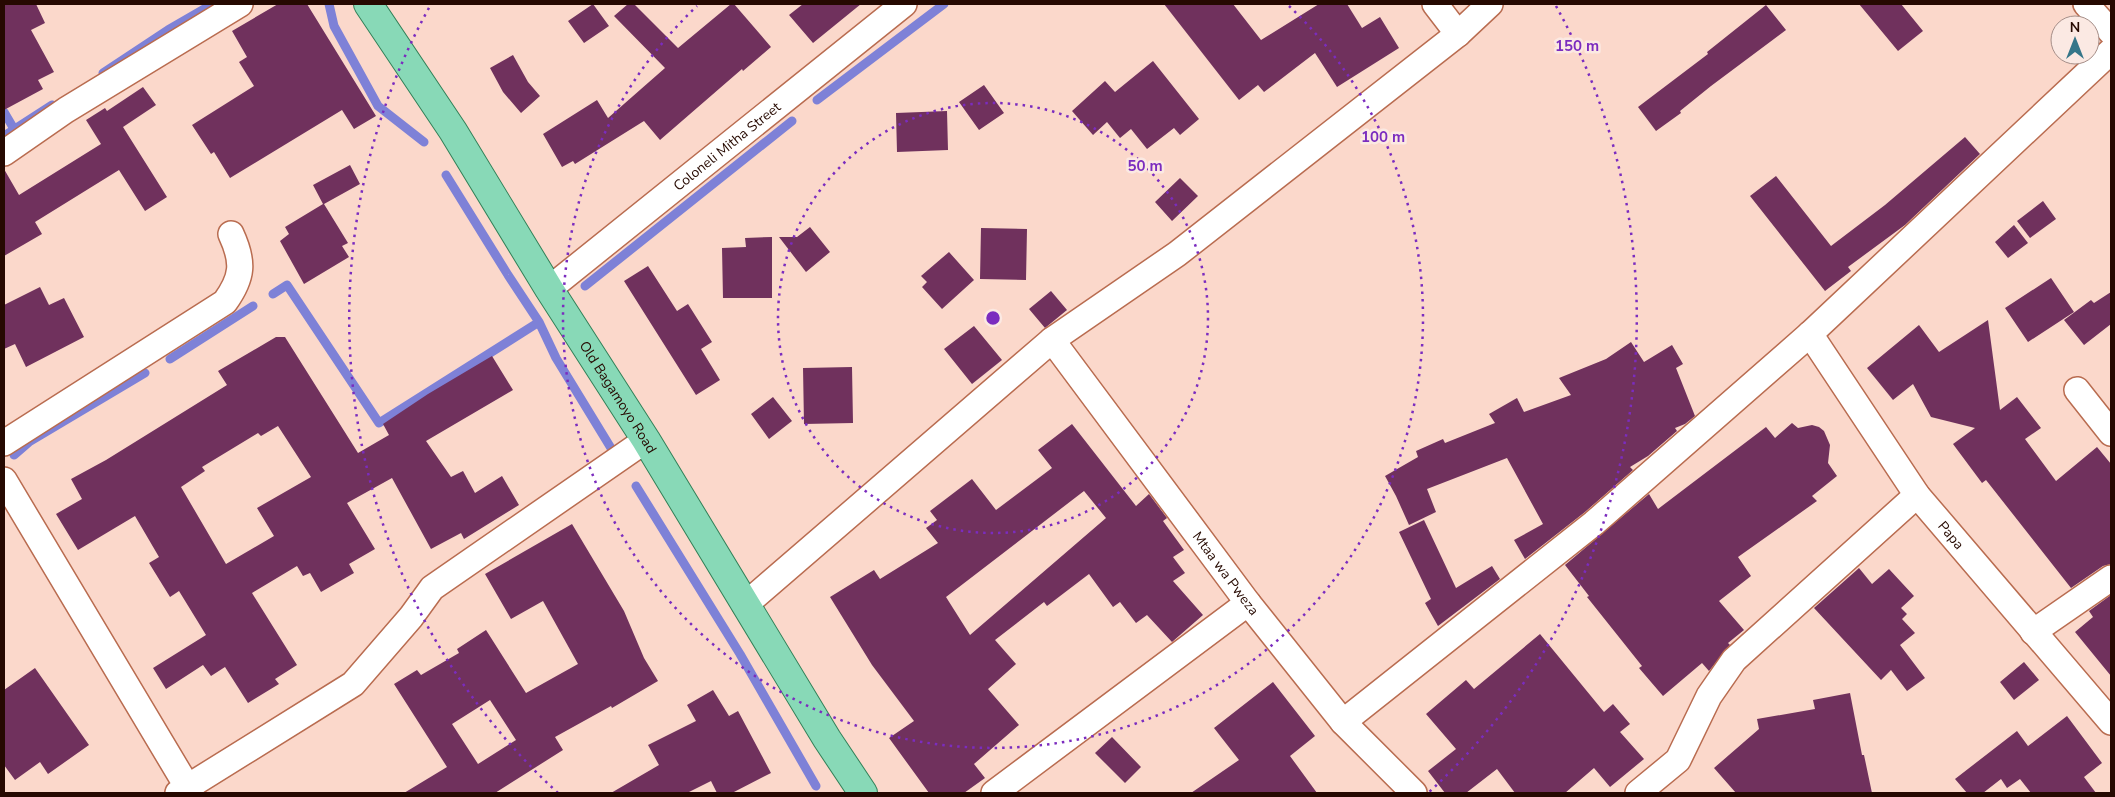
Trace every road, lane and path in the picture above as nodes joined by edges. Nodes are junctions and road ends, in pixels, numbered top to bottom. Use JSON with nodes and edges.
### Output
{"nodes":[{"id":1,"x":240,"y":4,"type":"edge"},
{"id":2,"x":368,"y":4,"type":"edge"},
{"id":3,"x":904,"y":4,"type":"edge"},
{"id":4,"x":1435,"y":4,"type":"edge"},
{"id":5,"x":1490,"y":4,"type":"edge"},
{"id":6,"x":2086,"y":4,"type":"edge"},
{"id":7,"x":2111,"y":32,"type":"edge"},
{"id":8,"x":1458,"y":34,"type":"junction"},
{"id":9,"x":2111,"y":51,"type":"edge"},
{"id":10,"x":4,"y":153,"type":"edge"},
{"id":11,"x":231,"y":234,"type":"dead end"},
{"id":12,"x":549,"y":289,"type":"junction"},
{"id":13,"x":1810,"y":334,"type":"junction"},
{"id":14,"x":1052,"y":340,"type":"junction"},
{"id":15,"x":2077,"y":390,"type":"dead end"},
{"id":16,"x":2111,"y":433,"type":"edge"},
{"id":17,"x":646,"y":440,"type":"junction"},
{"id":18,"x":4,"y":443,"type":"edge"},
{"id":19,"x":4,"y":480,"type":"edge"},
{"id":20,"x":1917,"y":495,"type":"junction"},
{"id":21,"x":2111,"y":578,"type":"edge"},
{"id":22,"x":1248,"y":603,"type":"junction"},
{"id":23,"x":746,"y":606,"type":"junction"},
{"id":24,"x":2033,"y":632,"type":"junction"},
{"id":25,"x":1343,"y":722,"type":"junction"},
{"id":26,"x":2111,"y":722,"type":"edge"},
{"id":27,"x":186,"y":791,"type":"edge"},
{"id":28,"x":857,"y":791,"type":"edge"},
{"id":29,"x":994,"y":793,"type":"edge"},
{"id":30,"x":1414,"y":793,"type":"edge"},
{"id":31,"x":1638,"y":793,"type":"edge"}],
"edges":[{"from":1,"to":10,"type":"street"},
{"from":2,"to":12,"type":"main road","name":"Old Bagamoyo Road"},
{"from":3,"to":12,"type":"street","name":"Coloneli Mitha Street"},
{"from":4,"to":8,"type":"street"},
{"from":5,"to":8,"type":"street"},
{"from":6,"to":7,"type":"street"},
{"from":8,"to":14,"type":"street"},
{"from":9,"to":13,"type":"street"},
{"from":11,"to":18,"type":"street"},
{"from":12,"to":17,"type":"main road","name":"Old Bagamoyo Road"},
{"from":13,"to":20,"type":"street","name":"Papa"},
{"from":13,"to":25,"type":"street"},
{"from":14,"to":22,"type":"street","name":"Mtaa wa Pweza"},
{"from":14,"to":23,"type":"street"},
{"from":15,"to":16,"type":"street"},
{"from":17,"to":23,"type":"main road","name":"Old Bagamoyo Road"},
{"from":17,"to":27,"type":"street"},
{"from":19,"to":27,"type":"street"},
{"from":20,"to":24,"type":"street","name":"Papa"},
{"from":20,"to":31,"type":"street"},
{"from":21,"to":24,"type":"street"},
{"from":22,"to":25,"type":"street","name":"Mtaa wa Pweza"},
{"from":22,"to":29,"type":"street"},
{"from":23,"to":28,"type":"main road","name":"Old Bagamoyo Road"},
{"from":24,"to":26,"type":"street","name":"Papa"},
{"from":25,"to":30,"type":"street","name":"Mtaa wa Pweza"}]}
